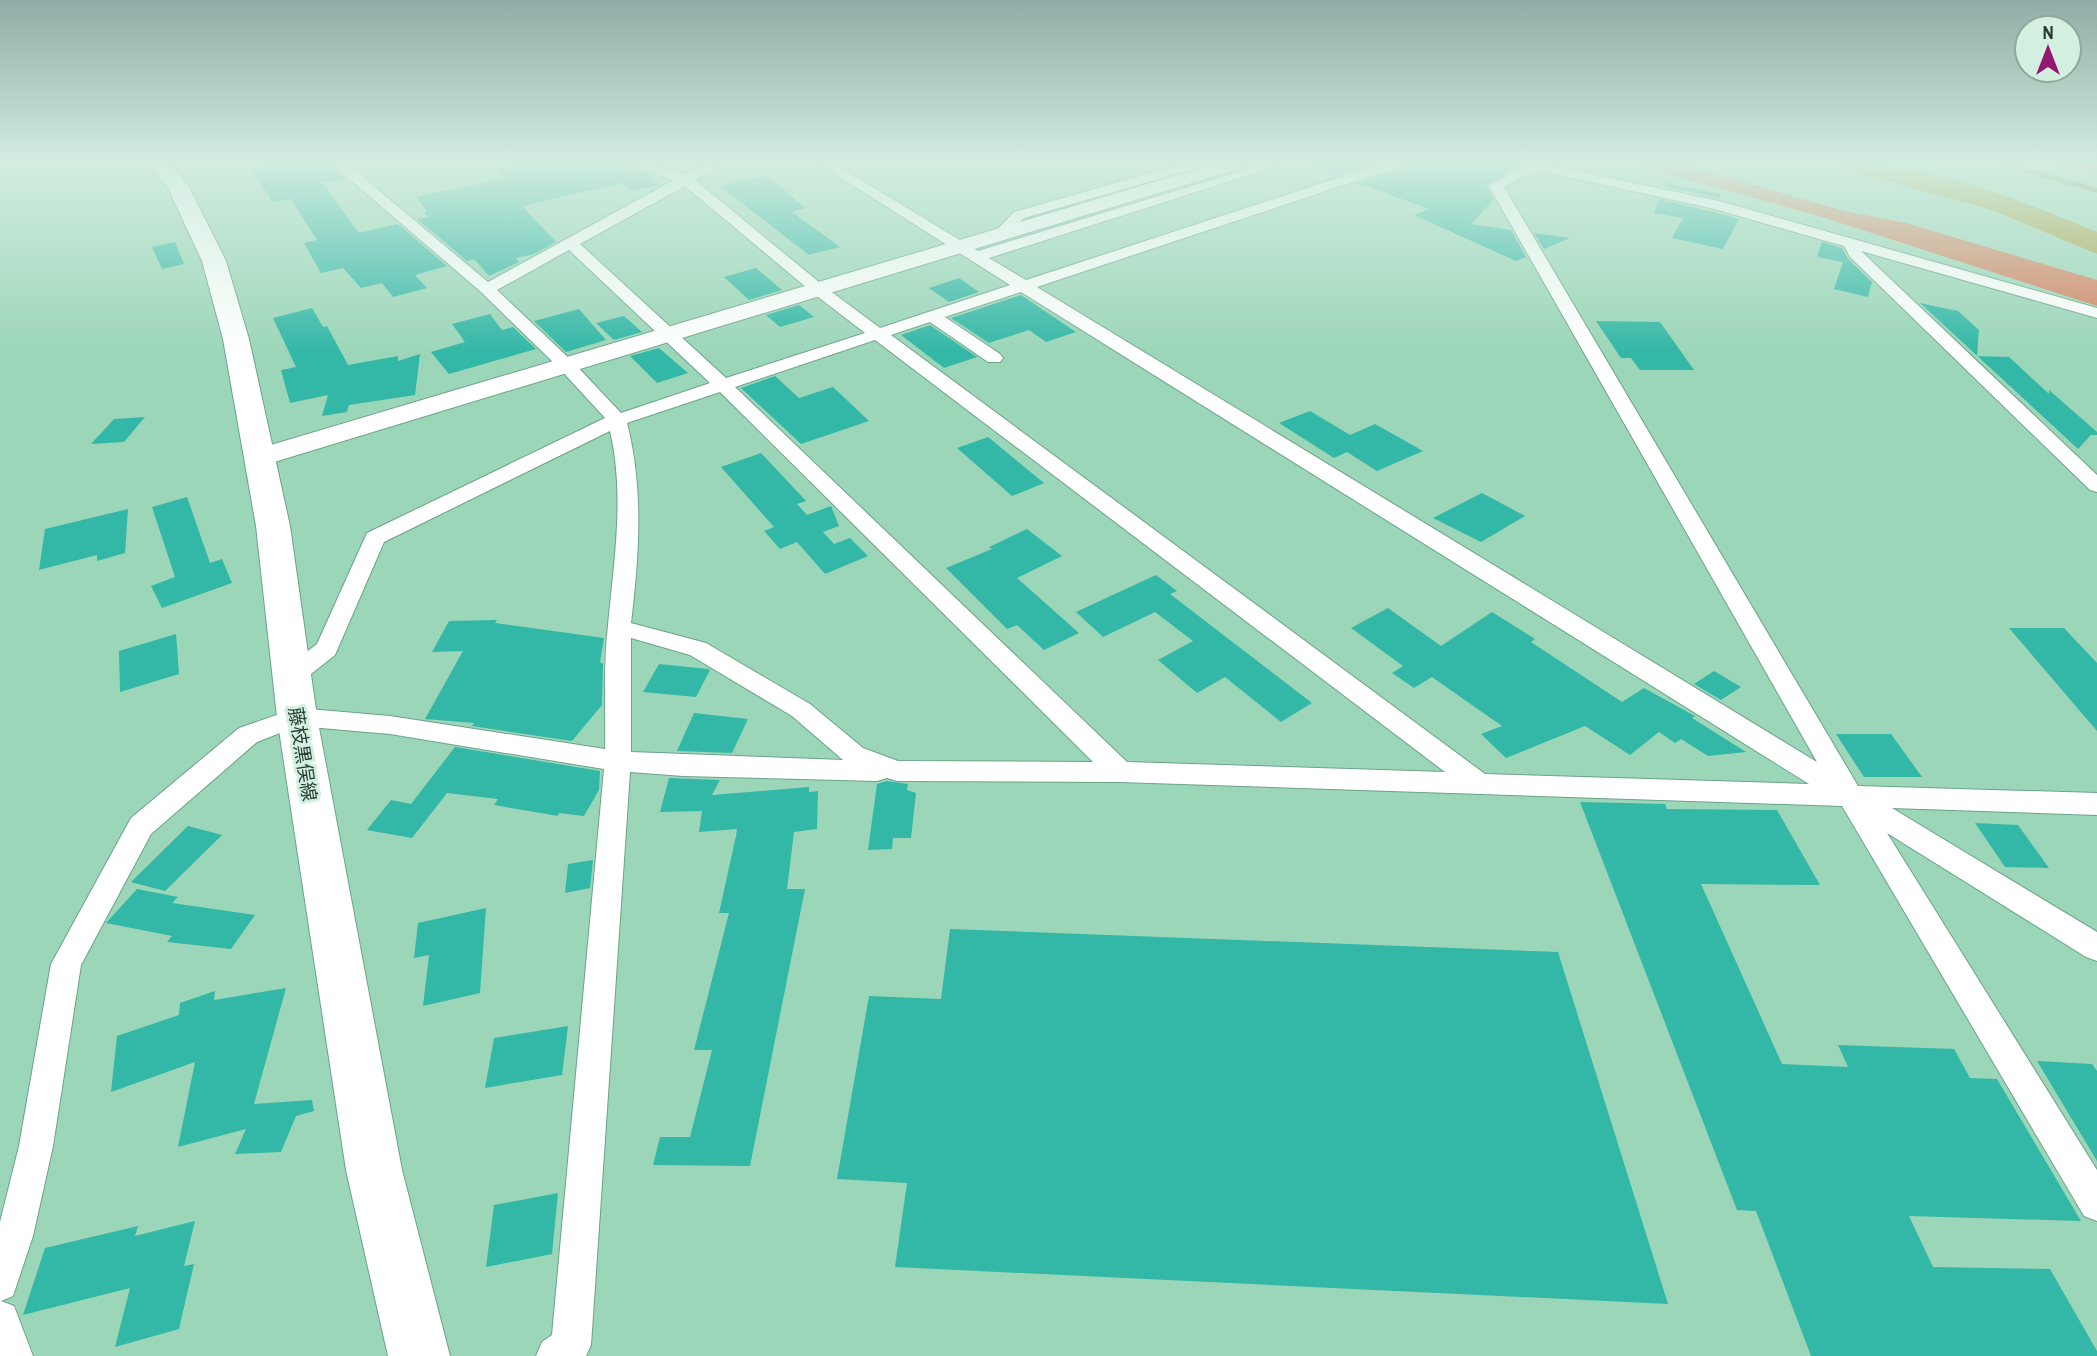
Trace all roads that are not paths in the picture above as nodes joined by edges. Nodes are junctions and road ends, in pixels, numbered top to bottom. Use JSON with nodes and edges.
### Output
{"nodes":[{"id":1,"x":197,"y":226,"type":"edge"},
{"id":2,"x":413,"y":226,"type":"edge"},
{"id":3,"x":604,"y":226,"type":"edge"},
{"id":4,"x":742,"y":226,"type":"edge"},
{"id":5,"x":926,"y":226,"type":"edge"},
{"id":6,"x":1025,"y":226,"type":"edge"},
{"id":7,"x":1058,"y":226,"type":"edge"},
{"id":8,"x":1206,"y":226,"type":"edge"},
{"id":9,"x":1519,"y":226,"type":"edge"},
{"id":10,"x":1794,"y":226,"type":"edge"},
{"id":11,"x":1850,"y":242,"type":"junction"},
{"id":12,"x":572,"y":244,"type":"junction"},
{"id":13,"x":968,"y":252,"type":"junction"},
{"id":14,"x":1024,"y":287,"type":"junction"},
{"id":15,"x":487,"y":289,"type":"junction"},
{"id":16,"x":819,"y":290,"type":"junction"},
{"id":17,"x":2097,"y":313,"type":"edge"},
{"id":18,"x":933,"y":317,"type":"junction"},
{"id":19,"x":881,"y":334,"type":"junction"},
{"id":20,"x":668,"y":336,"type":"junction"},
{"id":21,"x":994,"y":358,"type":"dead end"},
{"id":22,"x":566,"y":365,"type":"junction"},
{"id":23,"x":724,"y":386,"type":"junction"},
{"id":24,"x":617,"y":420,"type":"junction"},
{"id":25,"x":261,"y":457,"type":"junction"},
{"id":26,"x":2097,"y":486,"type":"edge"},
{"id":27,"x":619,"y":627,"type":"junction"},
{"id":28,"x":292,"y":676,"type":"junction"},
{"id":29,"x":297,"y":717,"type":"junction"},
{"id":30,"x":618,"y":761,"type":"junction"},
{"id":31,"x":897,"y":771,"type":"junction"},
{"id":32,"x":1120,"y":772,"type":"junction"},
{"id":33,"x":1481,"y":785,"type":"junction"},
{"id":34,"x":1850,"y":796,"type":"junction"},
{"id":35,"x":2097,"y":804,"type":"edge"},
{"id":36,"x":2097,"y":948,"type":"edge"},
{"id":37,"x":2097,"y":1203,"type":"edge"},
{"id":38,"x":0,"y":1283,"type":"edge"},
{"id":39,"x":0,"y":1320,"type":"edge"},
{"id":40,"x":13,"y":1356,"type":"edge"},
{"id":41,"x":419,"y":1356,"type":"edge"},
{"id":42,"x":556,"y":1356,"type":"edge"}],
"edges":[{"from":1,"to":25,"type":"main road","name":"藤枝黒俣線"},
{"from":2,"to":15,"type":"street"},
{"from":3,"to":12,"type":"street"},
{"from":4,"to":16,"type":"street"},
{"from":5,"to":13,"type":"street"},
{"from":6,"to":13,"type":"street"},
{"from":7,"to":13,"type":"street"},
{"from":8,"to":14,"type":"street"},
{"from":9,"to":34,"type":"street"},
{"from":10,"to":11,"type":"street"},
{"from":11,"to":17,"type":"street"},
{"from":11,"to":26,"type":"street"},
{"from":12,"to":15,"type":"street"},
{"from":12,"to":20,"type":"street"},
{"from":13,"to":14,"type":"street"},
{"from":13,"to":16,"type":"street"},
{"from":14,"to":18,"type":"street"},
{"from":14,"to":34,"type":"street"},
{"from":15,"to":22,"type":"street"},
{"from":16,"to":19,"type":"street"},
{"from":16,"to":20,"type":"street"},
{"from":18,"to":19,"type":"street"},
{"from":18,"to":21,"type":"street"},
{"from":19,"to":23,"type":"street"},
{"from":19,"to":33,"type":"street"},
{"from":20,"to":22,"type":"street"},
{"from":20,"to":23,"type":"street"},
{"from":22,"to":24,"type":"street"},
{"from":22,"to":25,"type":"street"},
{"from":23,"to":24,"type":"street"},
{"from":23,"to":32,"type":"street"},
{"from":24,"to":27,"type":"street"},
{"from":24,"to":28,"type":"street"},
{"from":25,"to":28,"type":"main road","name":"藤枝黒俣線"},
{"from":27,"to":30,"type":"street"},
{"from":27,"to":31,"type":"street"},
{"from":28,"to":29,"type":"main road","name":"藤枝黒俣線"},
{"from":29,"to":30,"type":"street"},
{"from":29,"to":38,"type":"street"},
{"from":29,"to":41,"type":"main road","name":"藤枝黒俣線"},
{"from":30,"to":31,"type":"street"},
{"from":30,"to":42,"type":"street"},
{"from":31,"to":32,"type":"street"},
{"from":32,"to":33,"type":"street"},
{"from":33,"to":34,"type":"street"},
{"from":34,"to":35,"type":"street"},
{"from":34,"to":36,"type":"street"},
{"from":34,"to":37,"type":"street"},
{"from":39,"to":40,"type":"street"}]}
